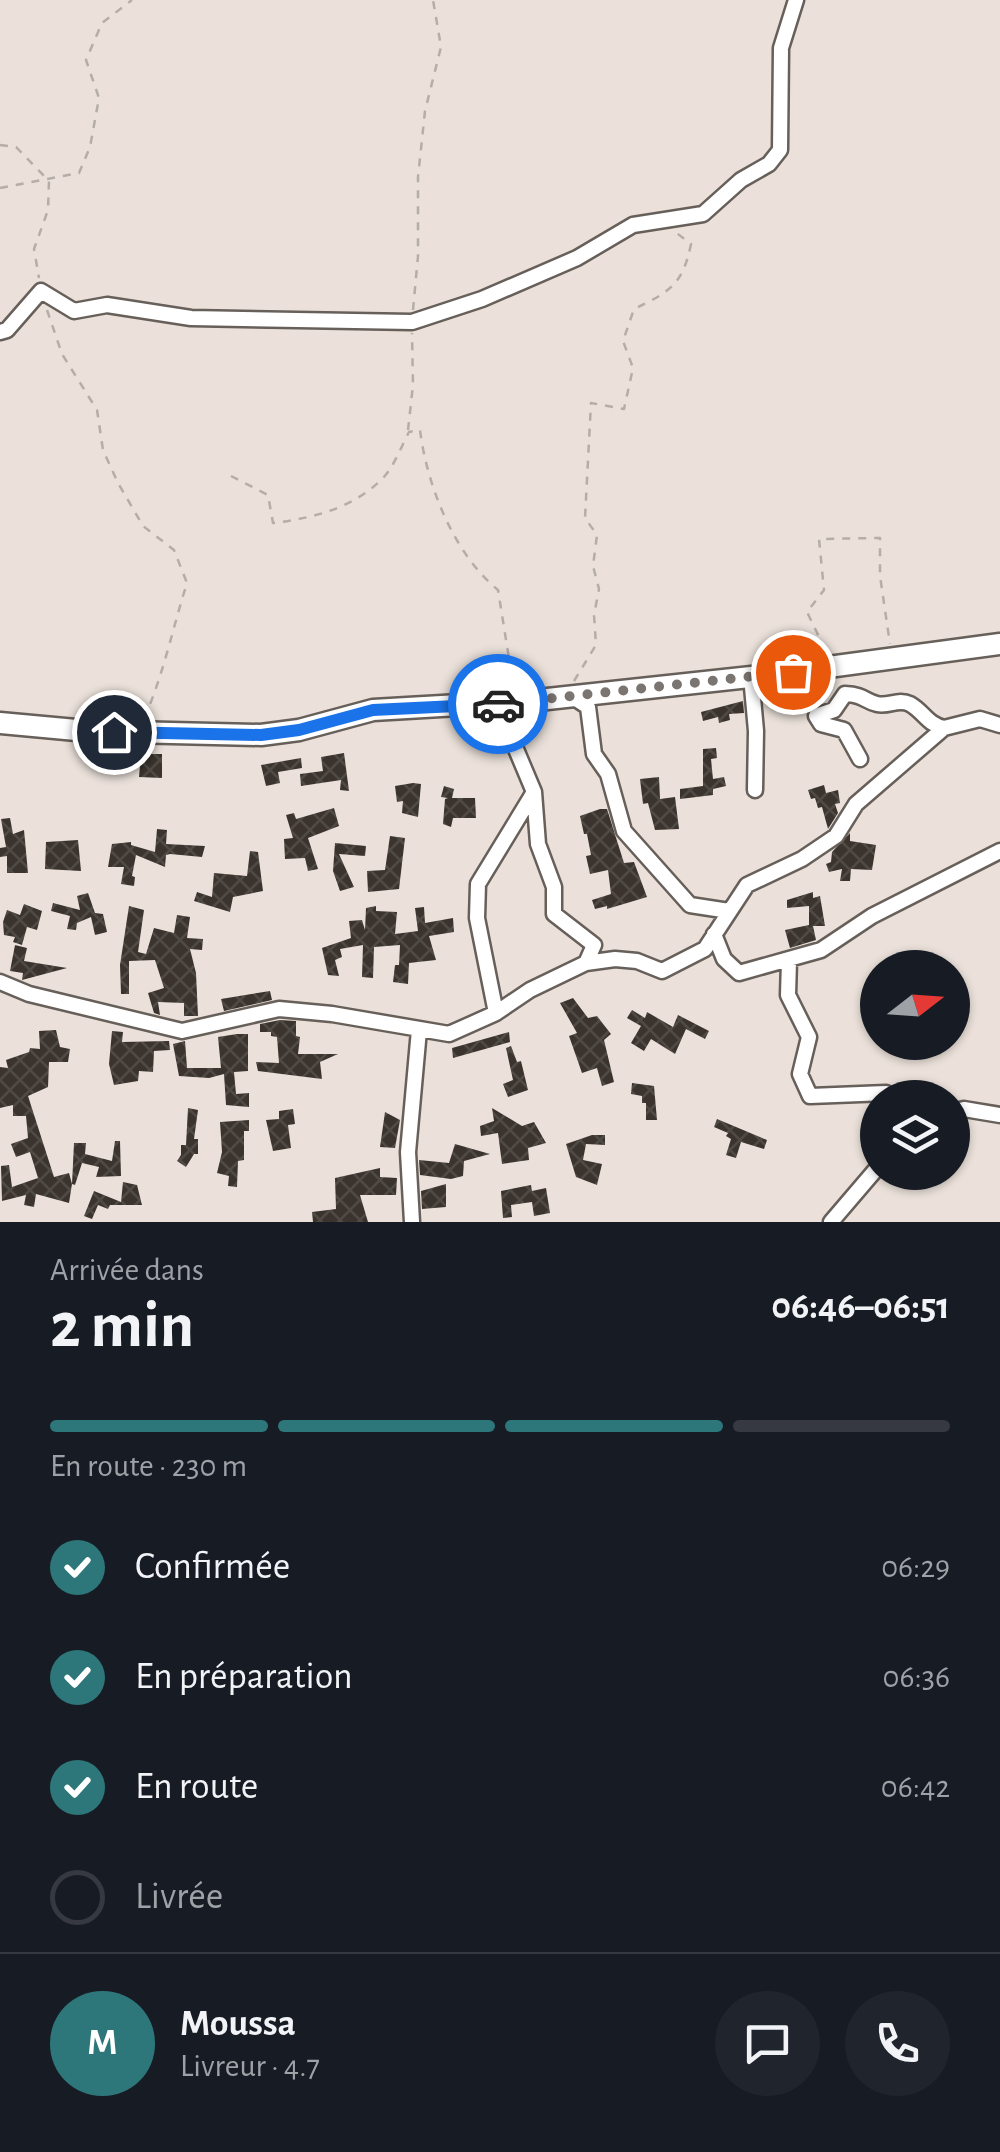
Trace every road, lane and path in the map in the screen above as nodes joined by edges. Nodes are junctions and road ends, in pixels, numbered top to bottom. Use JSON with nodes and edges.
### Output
{"nodes":[{"id":1,"x":132,"y":0,"type":"edge"},
{"id":2,"x":434,"y":0,"type":"edge"},
{"id":3,"x":796,"y":0,"type":"edge"},
{"id":4,"x":0,"y":145,"type":"edge"},
{"id":5,"x":49,"y":181,"type":"junction"},
{"id":6,"x":0,"y":188,"type":"edge"},
{"id":7,"x":660,"y":222,"type":"junction"},
{"id":8,"x":40,"y":291,"type":"junction"},
{"id":9,"x":412,"y":322,"type":"junction"},
{"id":10,"x":0,"y":332,"type":"edge"},
{"id":11,"x":407,"y":435,"type":"junction"},
{"id":12,"x":232,"y":476,"type":"dead end"},
{"id":13,"x":1000,"y":644,"type":"edge"},
{"id":14,"x":893,"y":659,"type":"junction"},
{"id":15,"x":817,"y":669,"type":"junction"},
{"id":16,"x":752,"y":676,"type":"junction"},
{"id":17,"x":572,"y":696,"type":"junction"},
{"id":18,"x":529,"y":702,"type":"junction"},
{"id":19,"x":498,"y":704,"type":"junction"},
{"id":20,"x":816,"y":716,"type":"junction"},
{"id":21,"x":0,"y":723,"type":"edge"},
{"id":22,"x":1000,"y":725,"type":"edge"},
{"id":23,"x":944,"y":728,"type":"junction"},
{"id":24,"x":141,"y":732,"type":"junction"},
{"id":25,"x":860,"y":759,"type":"dead end"},
{"id":26,"x":755,"y":790,"type":"dead end"},
{"id":27,"x":534,"y":792,"type":"junction"},
{"id":28,"x":1000,"y":851,"type":"edge"},
{"id":29,"x":730,"y":911,"type":"junction"},
{"id":30,"x":714,"y":934,"type":"junction"},
{"id":31,"x":789,"y":961,"type":"junction"},
{"id":32,"x":586,"y":963,"type":"junction"},
{"id":33,"x":0,"y":982,"type":"edge"},
{"id":34,"x":496,"y":1013,"type":"junction"},
{"id":35,"x":420,"y":1030,"type":"junction"},
{"id":36,"x":860,"y":1094,"type":"edge"},
{"id":37,"x":970,"y":1110,"type":"edge"},
{"id":38,"x":1000,"y":1115,"type":"edge"},
{"id":39,"x":860,"y":1188,"type":"edge"},
{"id":40,"x":412,"y":1222,"type":"edge"},
{"id":41,"x":831,"y":1222,"type":"edge"}],
"edges":[{"from":1,"to":5,"type":"path"},
{"from":2,"to":9,"type":"path"},
{"from":3,"to":7,"type":"street"},
{"from":4,"to":5,"type":"path"},
{"from":5,"to":6,"type":"path"},
{"from":5,"to":8,"type":"path"},
{"from":7,"to":9,"type":"street"},
{"from":7,"to":17,"type":"path"},
{"from":8,"to":9,"type":"street"},
{"from":8,"to":10,"type":"street"},
{"from":8,"to":24,"type":"path"},
{"from":9,"to":11,"type":"path"},
{"from":11,"to":12,"type":"path"},
{"from":11,"to":18,"type":"path"},
{"from":13,"to":14,"type":"main road"},
{"from":14,"to":15,"type":"main road"},
{"from":14,"to":15,"type":"path"},
{"from":15,"to":16,"type":"main road"},
{"from":15,"to":20,"type":"path"},
{"from":16,"to":17,"type":"main road"},
{"from":16,"to":26,"type":"street"},
{"from":17,"to":18,"type":"main road"},
{"from":17,"to":29,"type":"street"},
{"from":18,"to":19,"type":"main road"},
{"from":19,"to":24,"type":"main road"},
{"from":19,"to":27,"type":"street"},
{"from":20,"to":23,"type":"street"},
{"from":20,"to":25,"type":"street"},
{"from":21,"to":24,"type":"main road"},
{"from":22,"to":23,"type":"street"},
{"from":23,"to":29,"type":"street"},
{"from":27,"to":32,"type":"street"},
{"from":27,"to":34,"type":"street"},
{"from":28,"to":31,"type":"street"},
{"from":29,"to":30,"type":"street"},
{"from":30,"to":31,"type":"street"},
{"from":30,"to":32,"type":"street"},
{"from":31,"to":36,"type":"street"},
{"from":32,"to":34,"type":"street"},
{"from":33,"to":35,"type":"street"},
{"from":34,"to":35,"type":"street"},
{"from":35,"to":40,"type":"street"},
{"from":37,"to":38,"type":"street"},
{"from":39,"to":41,"type":"street"}]}
